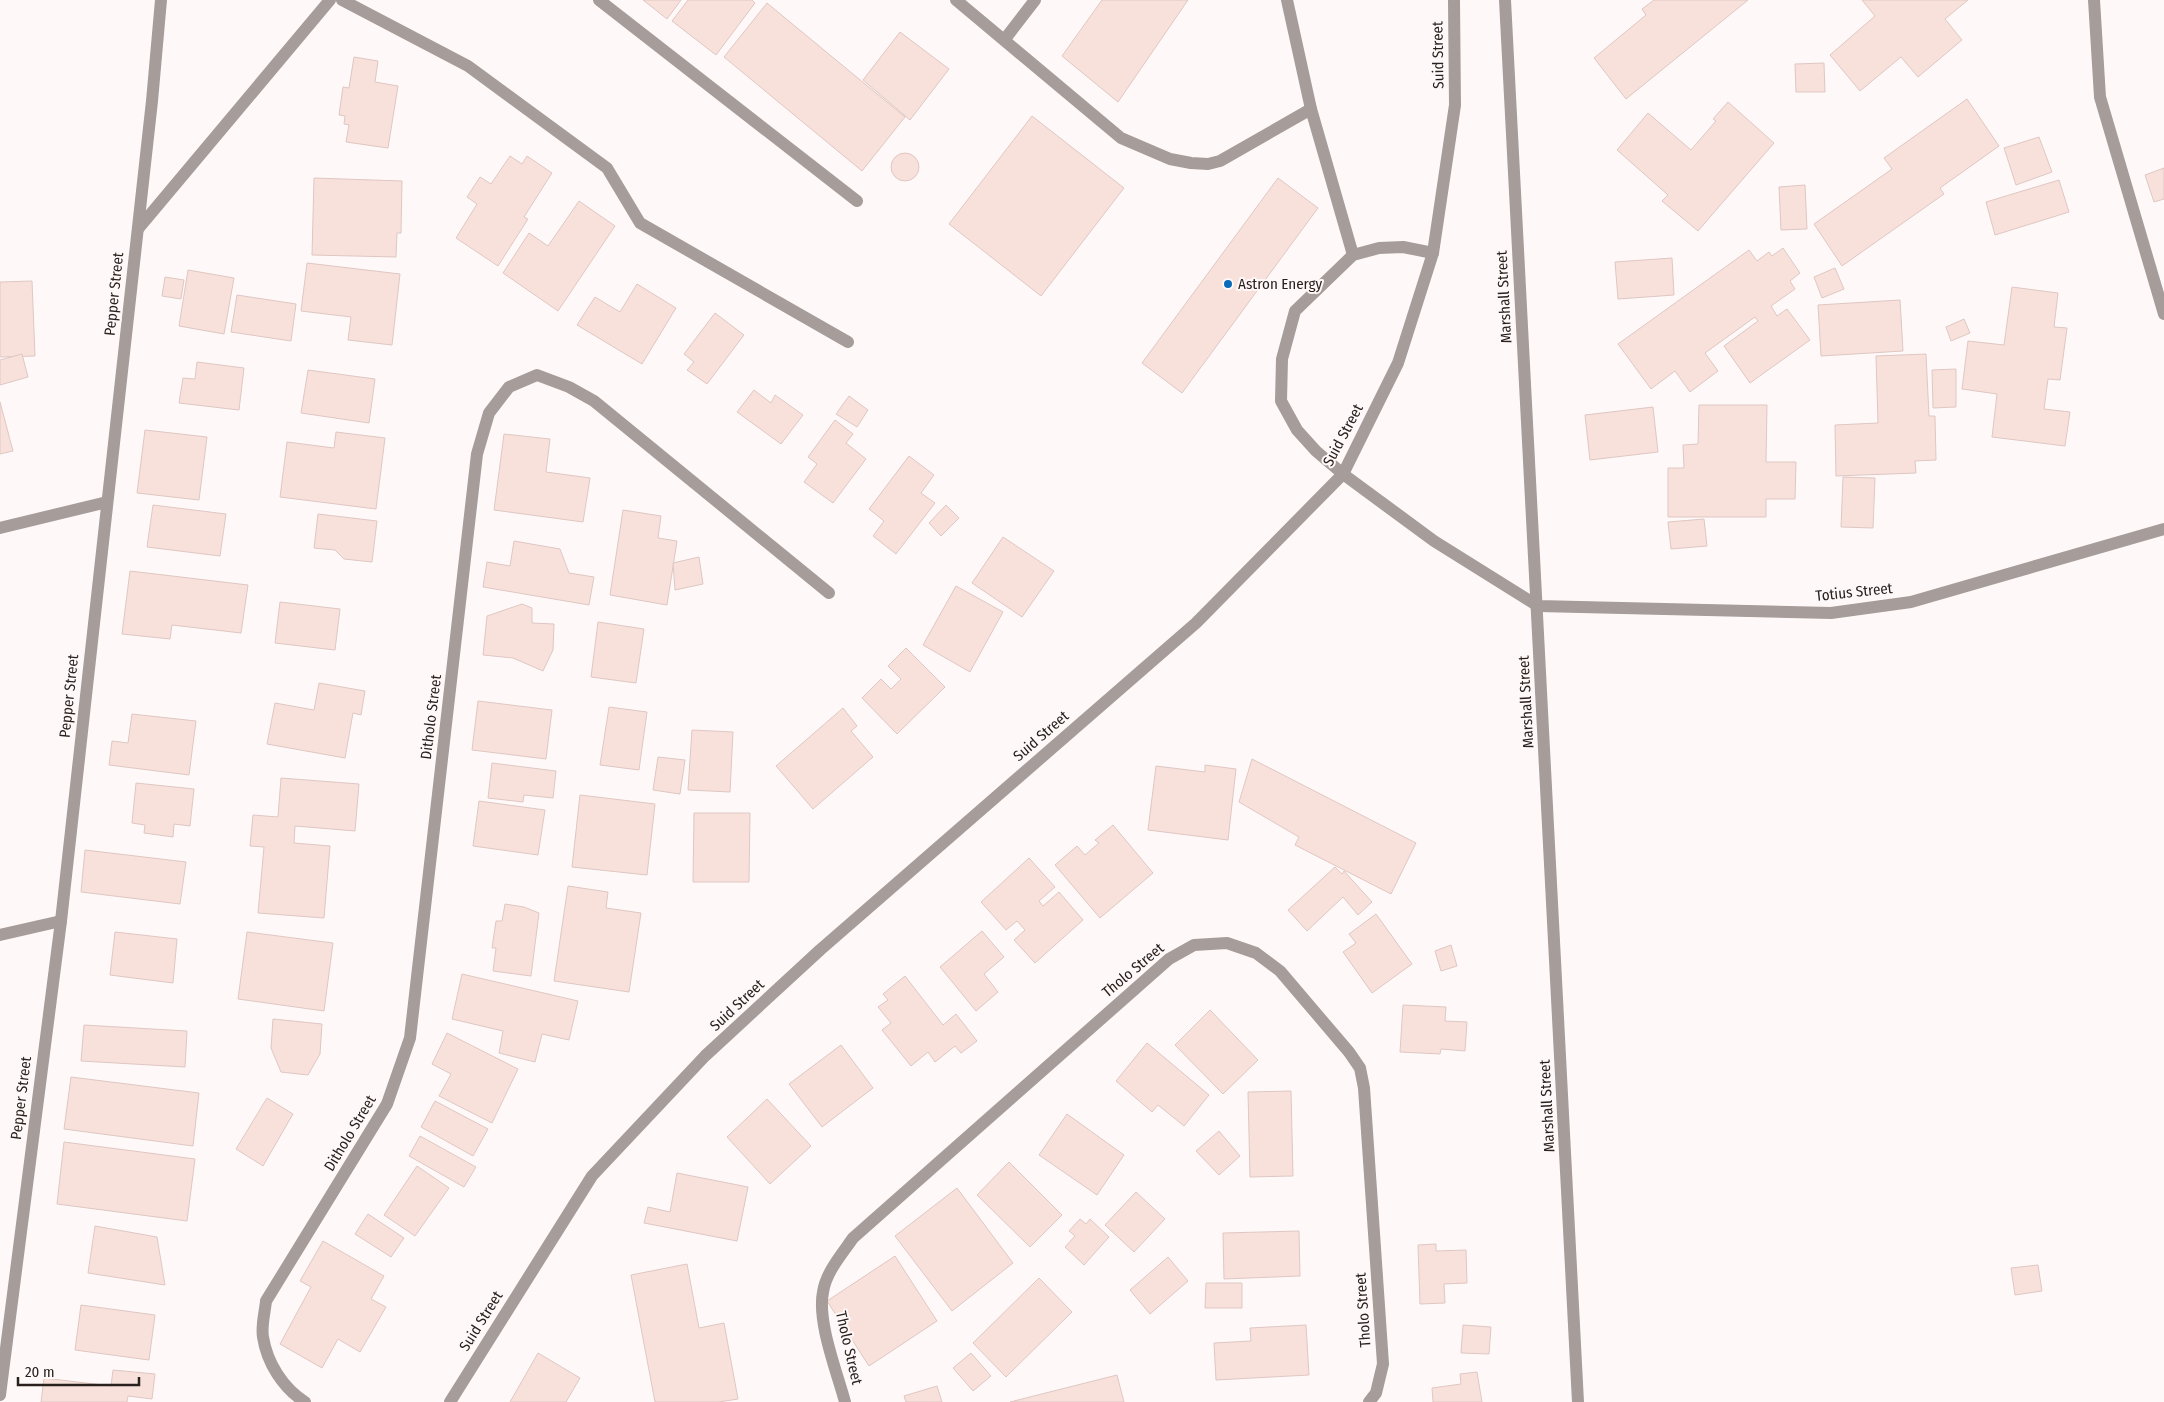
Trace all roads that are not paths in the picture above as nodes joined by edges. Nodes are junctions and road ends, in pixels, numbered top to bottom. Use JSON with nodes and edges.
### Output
{"nodes":[{"id":1,"x":161,"y":0,"type":"edge"},
{"id":2,"x":330,"y":0,"type":"edge"},
{"id":3,"x":342,"y":0,"type":"edge"},
{"id":4,"x":599,"y":0,"type":"edge"},
{"id":5,"x":956,"y":0,"type":"edge"},
{"id":6,"x":1035,"y":0,"type":"edge"},
{"id":7,"x":1287,"y":0,"type":"edge"},
{"id":8,"x":1454,"y":0,"type":"edge"},
{"id":9,"x":1505,"y":0,"type":"edge"},
{"id":10,"x":2094,"y":0,"type":"edge"},
{"id":11,"x":1005,"y":39,"type":"junction"},
{"id":12,"x":1311,"y":109,"type":"junction"},
{"id":13,"x":857,"y":201,"type":"dead end"},
{"id":14,"x":138,"y":229,"type":"junction"},
{"id":15,"x":1433,"y":253,"type":"junction"},
{"id":16,"x":1353,"y":255,"type":"junction"},
{"id":17,"x":2164,"y":314,"type":"edge"},
{"id":18,"x":848,"y":342,"type":"dead end"},
{"id":19,"x":1343,"y":474,"type":"junction"},
{"id":20,"x":107,"y":502,"type":"junction"},
{"id":21,"x":0,"y":528,"type":"edge"},
{"id":22,"x":2164,"y":529,"type":"edge"},
{"id":23,"x":829,"y":593,"type":"dead end"},
{"id":24,"x":1538,"y":606,"type":"junction"},
{"id":25,"x":60,"y":921,"type":"junction"},
{"id":26,"x":0,"y":935,"type":"edge"},
{"id":27,"x":5,"y":1314,"type":"edge"},
{"id":28,"x":0,"y":1395,"type":"edge"},
{"id":29,"x":305,"y":1402,"type":"edge"},
{"id":30,"x":450,"y":1402,"type":"edge"},
{"id":31,"x":845,"y":1402,"type":"edge"},
{"id":32,"x":1369,"y":1402,"type":"edge"},
{"id":33,"x":1578,"y":1402,"type":"edge"}],
"edges":[{"from":1,"to":14,"type":"street","name":"Pepper Street"},
{"from":2,"to":14,"type":"street"},
{"from":3,"to":18,"type":"street"},
{"from":4,"to":13,"type":"street"},
{"from":5,"to":11,"type":"street"},
{"from":6,"to":11,"type":"street"},
{"from":7,"to":12,"type":"street"},
{"from":8,"to":15,"type":"street","name":"Suid Street"},
{"from":9,"to":24,"type":"street","name":"Marshall Street"},
{"from":10,"to":17,"type":"street"},
{"from":11,"to":12,"type":"street"},
{"from":12,"to":16,"type":"street"},
{"from":14,"to":20,"type":"street","name":"Pepper Street"},
{"from":15,"to":16,"type":"street"},
{"from":15,"to":19,"type":"street","name":"Suid Street"},
{"from":16,"to":19,"type":"street"},
{"from":19,"to":24,"type":"street"},
{"from":19,"to":30,"type":"street","name":"Suid Street"},
{"from":20,"to":21,"type":"street"},
{"from":20,"to":25,"type":"street","name":"Pepper Street"},
{"from":22,"to":24,"type":"street","name":"Totius Street"},
{"from":23,"to":29,"type":"street","name":"Ditholo Street"},
{"from":24,"to":33,"type":"street","name":"Marshall Street"},
{"from":25,"to":26,"type":"street"},
{"from":25,"to":27,"type":"street","name":"Pepper Street"},
{"from":27,"to":28,"type":"street","name":"Pepper Street"},
{"from":31,"to":32,"type":"street","name":"Tholo Street"}]}
